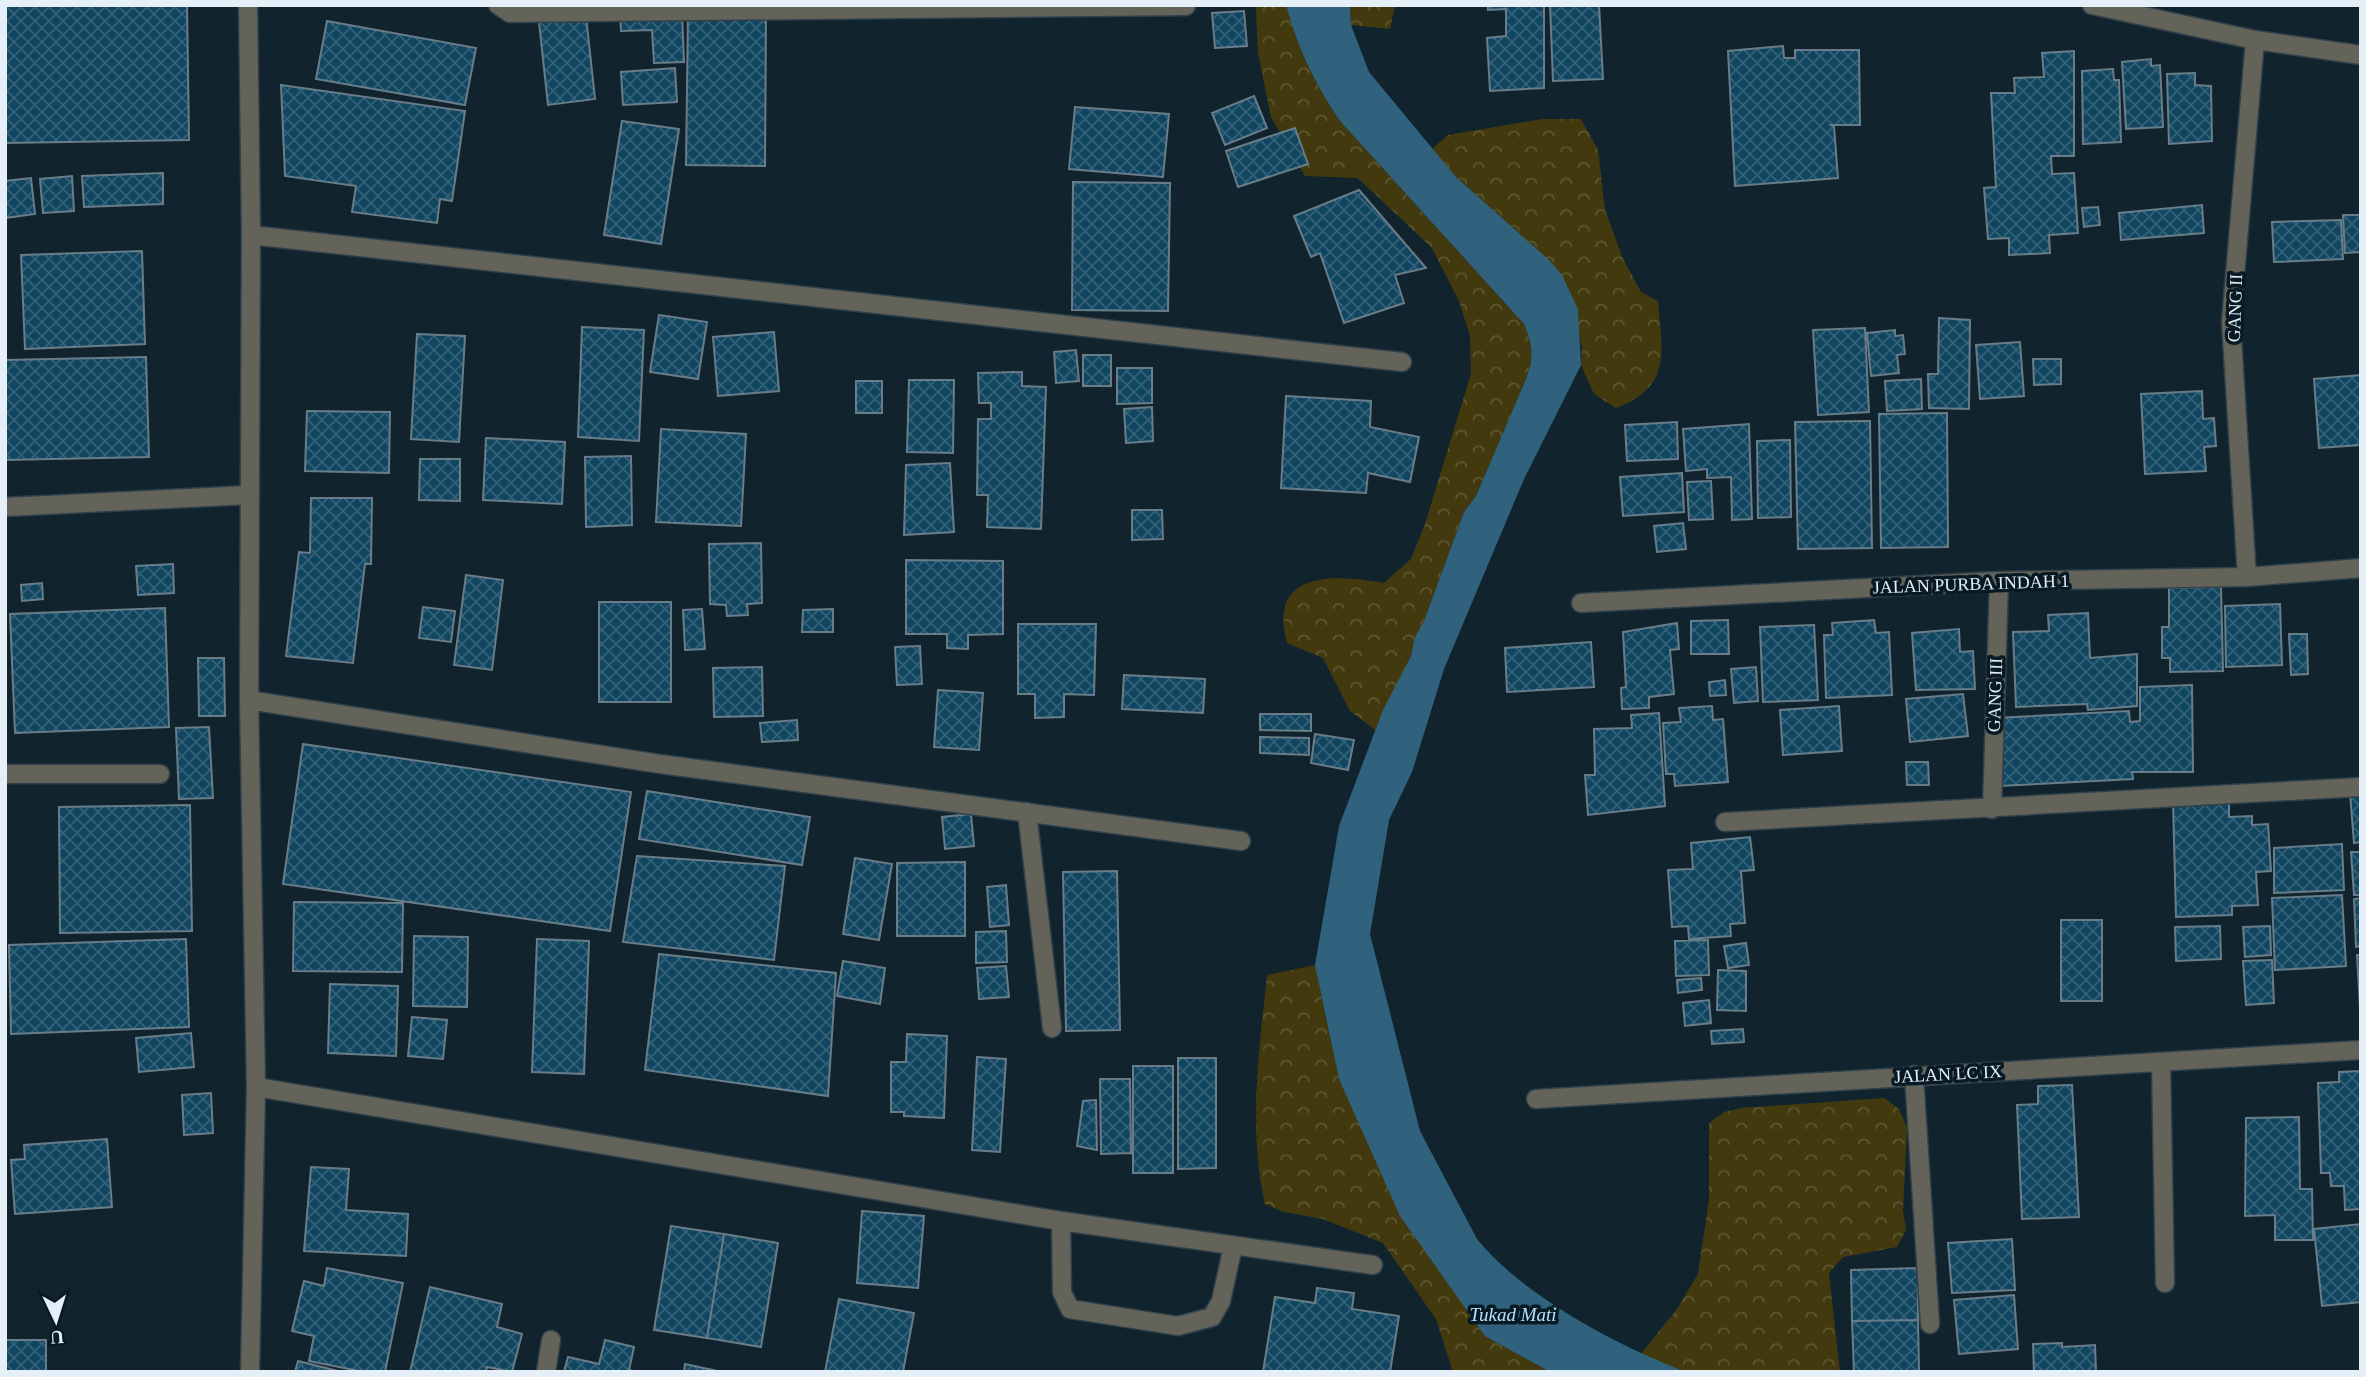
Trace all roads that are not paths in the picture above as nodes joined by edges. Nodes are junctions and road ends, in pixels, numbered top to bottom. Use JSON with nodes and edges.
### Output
{"nodes":[{"id":1,"x":248,"y":5,"type":"edge"},
{"id":2,"x":498,"y":5,"type":"edge"},
{"id":3,"x":2092,"y":5,"type":"edge"},
{"id":4,"x":1186,"y":6,"type":"edge"},
{"id":5,"x":2255,"y":40,"type":"junction"},
{"id":6,"x":2361,"y":55,"type":"edge"},
{"id":7,"x":251,"y":235,"type":"junction"},
{"id":8,"x":1402,"y":362,"type":"dead end"},
{"id":9,"x":249,"y":495,"type":"junction"},
{"id":10,"x":5,"y":507,"type":"edge"},
{"id":11,"x":2361,"y":568,"type":"edge"},
{"id":12,"x":2247,"y":577,"type":"junction"},
{"id":13,"x":1999,"y":581,"type":"junction"},
{"id":14,"x":1581,"y":603,"type":"dead end"},
{"id":15,"x":249,"y":700,"type":"junction"},
{"id":16,"x":5,"y":774,"type":"edge"},
{"id":17,"x":160,"y":774,"type":"dead end"},
{"id":18,"x":2361,"y":787,"type":"edge"},
{"id":19,"x":1992,"y":809,"type":"junction"},
{"id":20,"x":1027,"y":812,"type":"junction"},
{"id":21,"x":1725,"y":822,"type":"dead end"},
{"id":22,"x":1241,"y":841,"type":"dead end"},
{"id":23,"x":1052,"y":1028,"type":"dead end"},
{"id":24,"x":2361,"y":1050,"type":"edge"},
{"id":25,"x":2161,"y":1064,"type":"junction"},
{"id":26,"x":1913,"y":1075,"type":"junction"},
{"id":27,"x":256,"y":1087,"type":"junction"},
{"id":28,"x":1536,"y":1099,"type":"dead end"},
{"id":29,"x":1061,"y":1221,"type":"junction"},
{"id":30,"x":1233,"y":1247,"type":"junction"},
{"id":31,"x":1373,"y":1265,"type":"dead end"},
{"id":32,"x":2165,"y":1283,"type":"dead end"},
{"id":33,"x":1930,"y":1324,"type":"dead end"},
{"id":34,"x":551,"y":1340,"type":"dead end"},
{"id":35,"x":250,"y":1372,"type":"edge"},
{"id":36,"x":546,"y":1372,"type":"edge"}],
"edges":[{"from":1,"to":7,"type":"street"},
{"from":2,"to":4,"type":"street"},
{"from":3,"to":5,"type":"street"},
{"from":5,"to":6,"type":"street"},
{"from":5,"to":12,"type":"street","name":"GANG II"},
{"from":7,"to":8,"type":"street"},
{"from":7,"to":9,"type":"street"},
{"from":9,"to":10,"type":"street"},
{"from":9,"to":15,"type":"street"},
{"from":11,"to":12,"type":"street","name":"JALAN PURBA INDAH 1"},
{"from":12,"to":13,"type":"street","name":"JALAN PURBA INDAH 1"},
{"from":13,"to":14,"type":"street","name":"JALAN PURBA INDAH 1"},
{"from":13,"to":19,"type":"street","name":"GANG III"},
{"from":15,"to":20,"type":"street"},
{"from":15,"to":27,"type":"street"},
{"from":16,"to":17,"type":"street"},
{"from":18,"to":19,"type":"street"},
{"from":19,"to":21,"type":"street"},
{"from":20,"to":22,"type":"street"},
{"from":20,"to":23,"type":"street"},
{"from":24,"to":25,"type":"street","name":"JALAN LC IX"},
{"from":25,"to":26,"type":"street","name":"JALAN LC IX"},
{"from":25,"to":32,"type":"street"},
{"from":26,"to":28,"type":"street","name":"JALAN LC IX"},
{"from":26,"to":33,"type":"street"},
{"from":27,"to":29,"type":"street"},
{"from":27,"to":35,"type":"street"},
{"from":29,"to":30,"type":"street"},
{"from":29,"to":30,"type":"street"},
{"from":30,"to":31,"type":"street"},
{"from":34,"to":36,"type":"street"}]}
